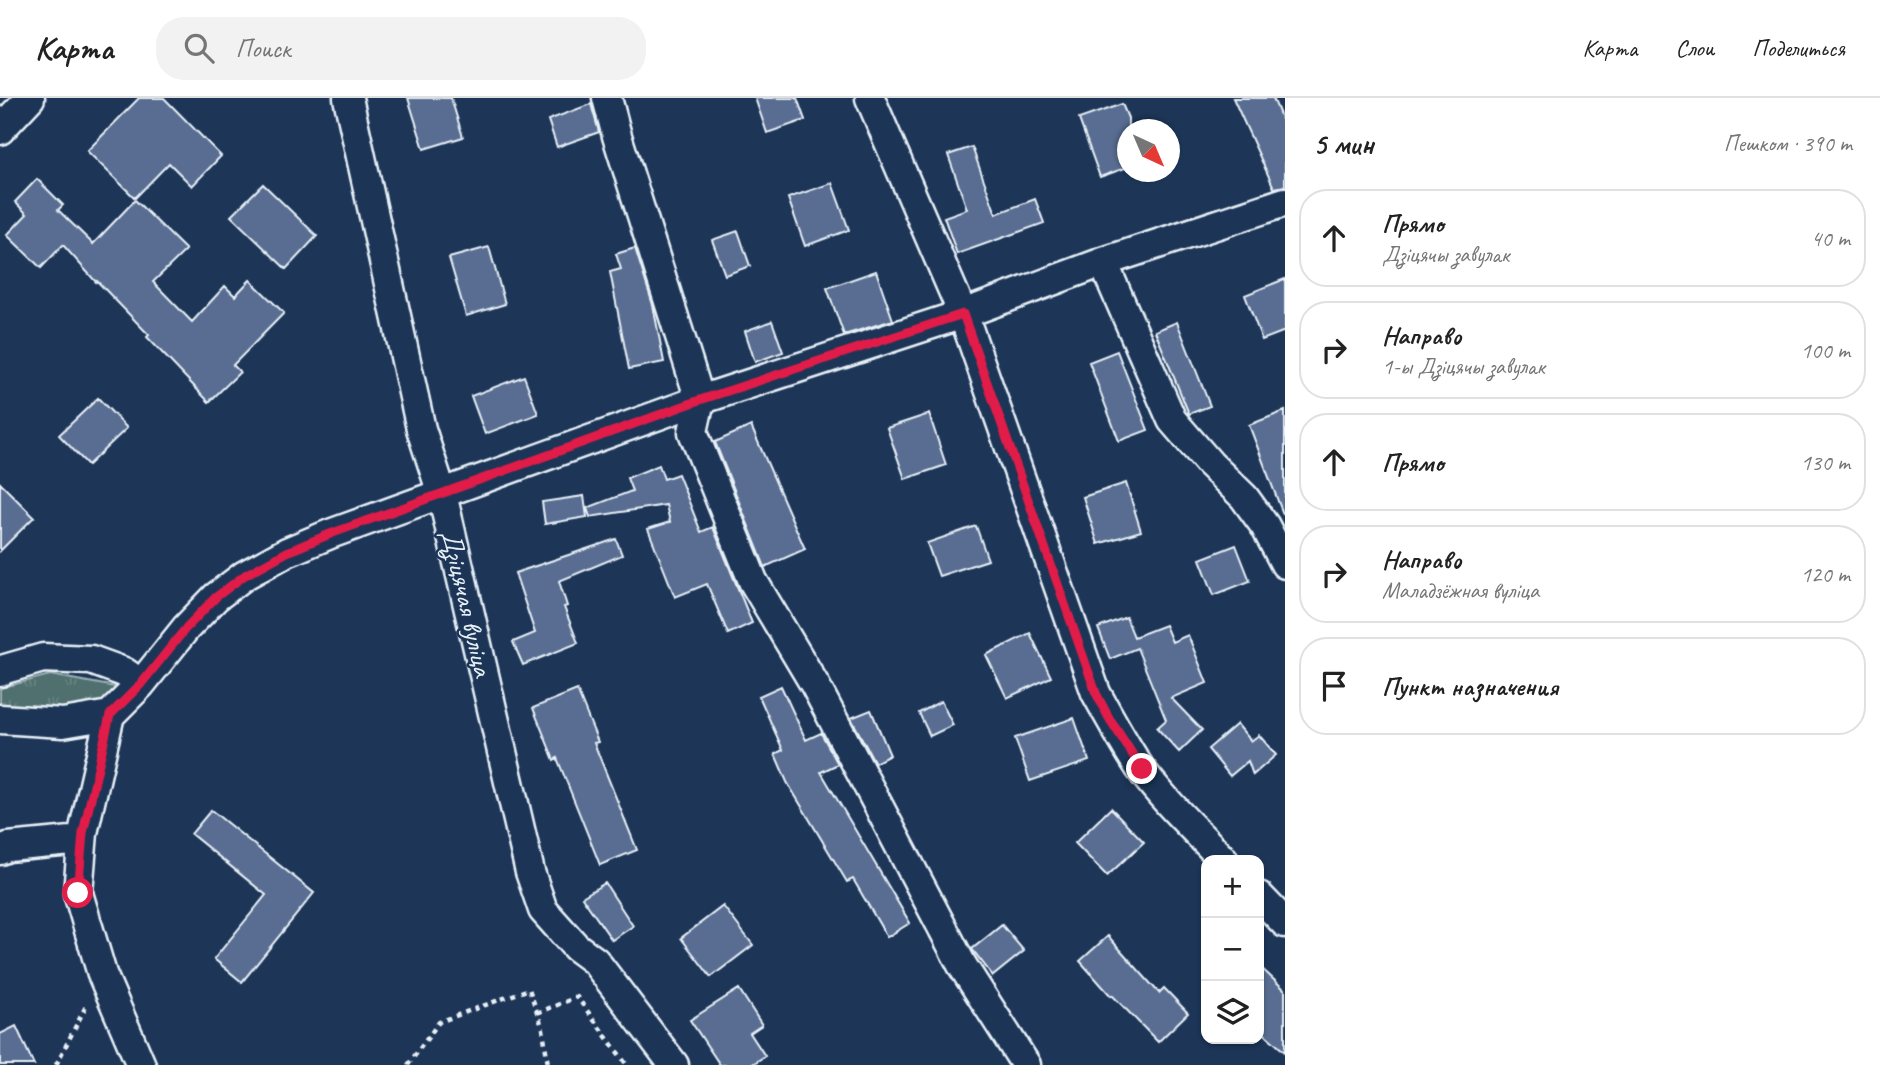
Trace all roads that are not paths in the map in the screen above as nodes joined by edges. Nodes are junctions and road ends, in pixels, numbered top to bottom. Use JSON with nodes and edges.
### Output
{"nodes":[{"id":1,"x":30,"y":98,"type":"edge"},
{"id":2,"x":348,"y":98,"type":"edge"},
{"id":3,"x":607,"y":98,"type":"edge"},
{"id":4,"x":870,"y":98,"type":"edge"},
{"id":5,"x":0,"y":130,"type":"edge"},
{"id":6,"x":1285,"y":202,"type":"edge"},
{"id":7,"x":1103,"y":262,"type":"junction"},
{"id":8,"x":963,"y":314,"type":"junction"},
{"id":9,"x":700,"y":400,"type":"junction"},
{"id":10,"x":442,"y":494,"type":"junction"},
{"id":11,"x":1285,"y":564,"type":"edge"},
{"id":12,"x":0,"y":672,"type":"edge"},
{"id":13,"x":141,"y":684,"type":"junction"},
{"id":14,"x":110,"y":715,"type":"junction"},
{"id":15,"x":0,"y":719,"type":"edge"},
{"id":16,"x":82,"y":840,"type":"junction"},
{"id":17,"x":0,"y":850,"type":"edge"},
{"id":18,"x":1219,"y":855,"type":"edge"},
{"id":19,"x":1264,"y":901,"type":"edge"},
{"id":20,"x":1285,"y":923,"type":"edge"},
{"id":21,"x":141,"y":1065,"type":"edge"},
{"id":22,"x":674,"y":1065,"type":"edge"},
{"id":23,"x":1026,"y":1065,"type":"edge"}],
"edges":[{"from":1,"to":5,"type":"street"},
{"from":2,"to":10,"type":"street","name":"Дзіцячая вуліца"},
{"from":3,"to":9,"type":"street"},
{"from":4,"to":8,"type":"street"},
{"from":6,"to":7,"type":"street"},
{"from":7,"to":8,"type":"street"},
{"from":7,"to":11,"type":"street"},
{"from":8,"to":9,"type":"street"},
{"from":8,"to":18,"type":"street"},
{"from":9,"to":10,"type":"street"},
{"from":9,"to":23,"type":"street"},
{"from":10,"to":13,"type":"street"},
{"from":10,"to":22,"type":"street","name":"Дзіцячая вуліца"},
{"from":12,"to":13,"type":"street"},
{"from":13,"to":14,"type":"street"},
{"from":14,"to":15,"type":"street"},
{"from":14,"to":16,"type":"street"},
{"from":16,"to":17,"type":"street"},
{"from":16,"to":21,"type":"street"},
{"from":19,"to":20,"type":"street"}]}
